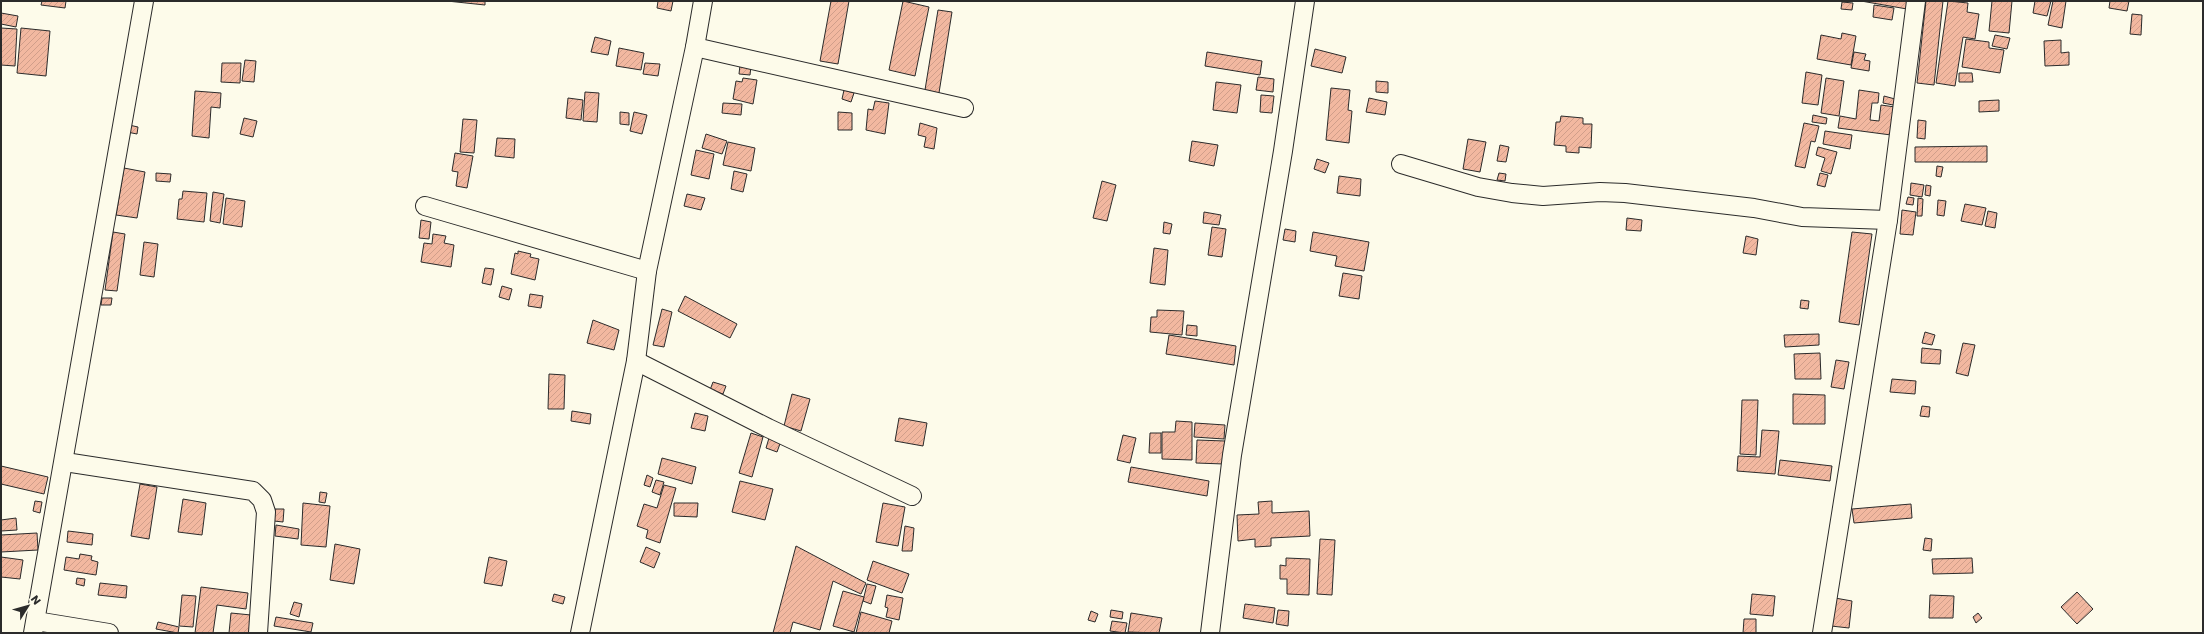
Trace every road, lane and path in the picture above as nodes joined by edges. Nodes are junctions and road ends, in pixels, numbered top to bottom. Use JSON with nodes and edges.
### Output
{"nodes":[{"id":1,"x":144,"y":1,"type":"edge"},
{"id":2,"x":703,"y":1,"type":"edge"},
{"id":3,"x":1305,"y":1,"type":"edge"},
{"id":4,"x":1916,"y":1,"type":"edge"},
{"id":5,"x":695,"y":47,"type":"junction"},
{"id":6,"x":964,"y":108,"type":"dead end"},
{"id":7,"x":1401,"y":164,"type":"dead end"},
{"id":8,"x":425,"y":206,"type":"dead end"},
{"id":9,"x":1888,"y":220,"type":"junction"},
{"id":10,"x":647,"y":270,"type":"junction"},
{"id":11,"x":636,"y":361,"type":"junction"},
{"id":12,"x":65,"y":462,"type":"junction"},
{"id":13,"x":912,"y":496,"type":"dead end"},
{"id":14,"x":35,"y":627,"type":"edge"},
{"id":15,"x":109,"y":633,"type":"edge"},
{"id":16,"x":258,"y":633,"type":"edge"},
{"id":17,"x":580,"y":633,"type":"edge"},
{"id":18,"x":1210,"y":633,"type":"edge"},
{"id":19,"x":1822,"y":633,"type":"edge"}],
"edges":[{"from":1,"to":12,"type":"street"},
{"from":2,"to":5,"type":"street"},
{"from":3,"to":18,"type":"street"},
{"from":4,"to":9,"type":"street"},
{"from":5,"to":6,"type":"street"},
{"from":5,"to":10,"type":"street"},
{"from":7,"to":9,"type":"street"},
{"from":8,"to":10,"type":"street"},
{"from":9,"to":19,"type":"street"},
{"from":10,"to":11,"type":"street"},
{"from":11,"to":13,"type":"street"},
{"from":11,"to":17,"type":"street"},
{"from":12,"to":14,"type":"street"},
{"from":12,"to":16,"type":"street"},
{"from":14,"to":15,"type":"street"}]}
